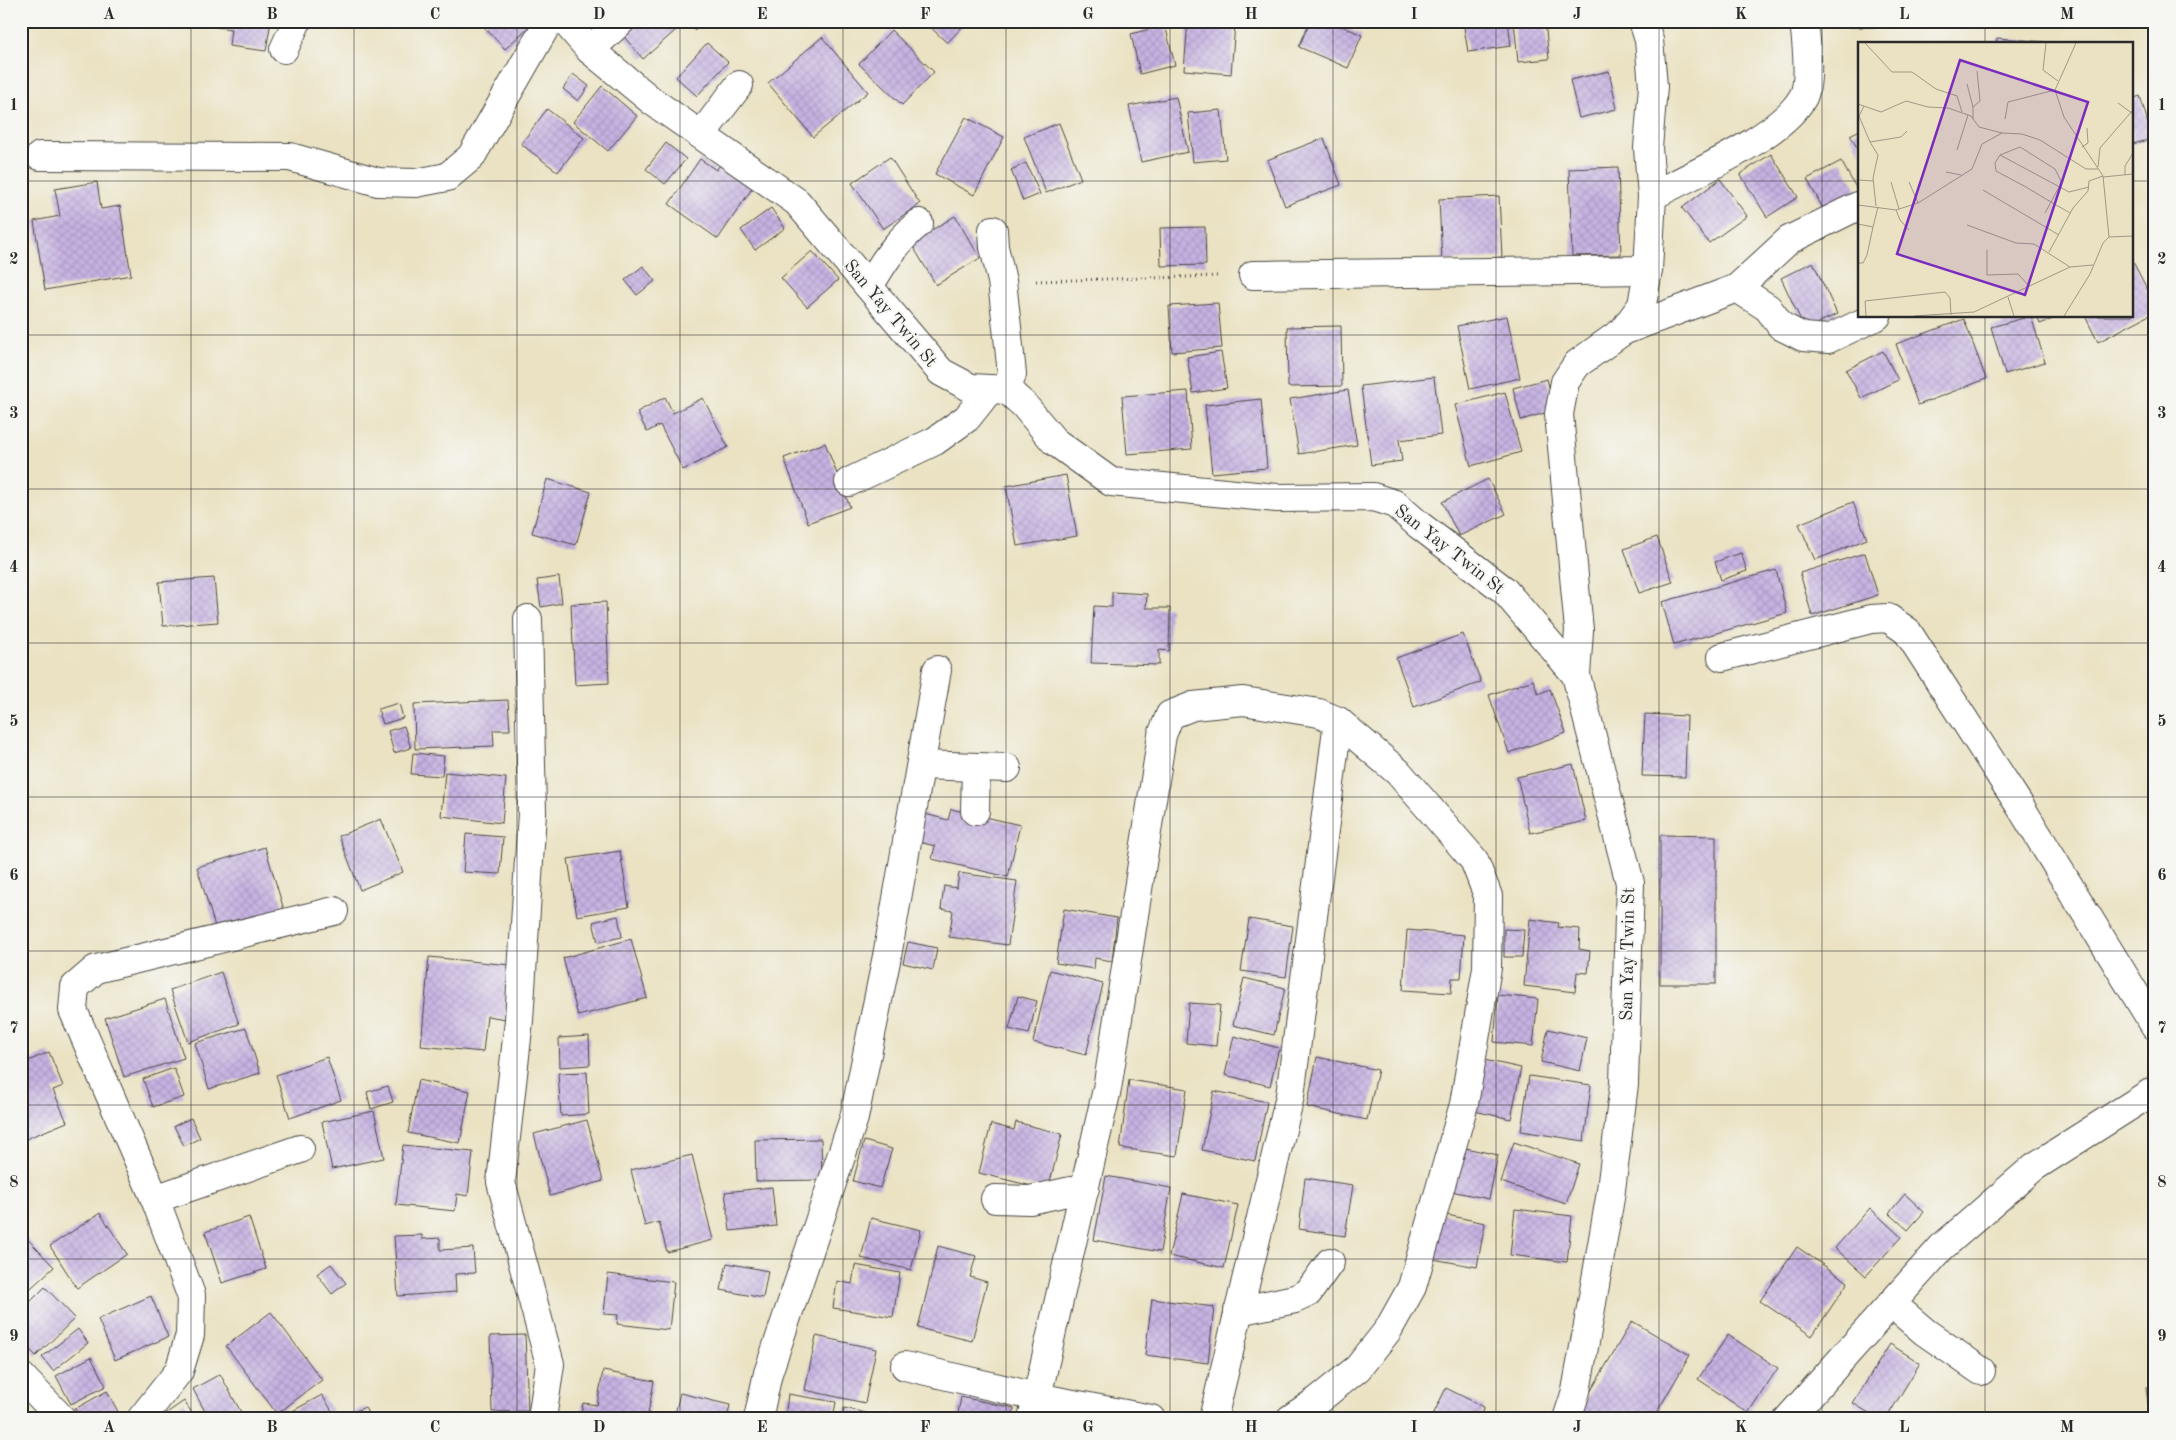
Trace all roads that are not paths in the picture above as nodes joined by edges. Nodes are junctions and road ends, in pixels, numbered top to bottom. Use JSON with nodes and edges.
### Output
{"nodes":[{"id":1,"x":297,"y":21,"type":"edge"},
{"id":2,"x":549,"y":21,"type":"edge"},
{"id":3,"x":565,"y":21,"type":"edge"},
{"id":4,"x":621,"y":21,"type":"edge"},
{"id":5,"x":1643,"y":21,"type":"edge"},
{"id":6,"x":1804,"y":21,"type":"edge"},
{"id":7,"x":284,"y":50,"type":"dead end"},
{"id":8,"x":590,"y":50,"type":"junction"},
{"id":9,"x":739,"y":85,"type":"dead end"},
{"id":10,"x":701,"y":135,"type":"junction"},
{"id":11,"x":40,"y":156,"type":"dead end"},
{"id":12,"x":1652,"y":196,"type":"junction"},
{"id":13,"x":1858,"y":206,"type":"edge"},
{"id":14,"x":919,"y":223,"type":"dead end"},
{"id":15,"x":993,"y":230,"type":"dead end"},
{"id":16,"x":1648,"y":270,"type":"junction"},
{"id":17,"x":1253,"y":275,"type":"road end"},
{"id":18,"x":869,"y":287,"type":"junction"},
{"id":19,"x":1736,"y":288,"type":"junction"},
{"id":20,"x":1873,"y":318,"type":"edge"},
{"id":21,"x":1623,"y":331,"type":"junction"},
{"id":22,"x":999,"y":389,"type":"junction"},
{"id":23,"x":849,"y":482,"type":"dead end"},
{"id":24,"x":528,"y":620,"type":"dead end"},
{"id":25,"x":1722,"y":657,"type":"dead end"},
{"id":26,"x":937,"y":670,"type":"dead end"},
{"id":27,"x":1576,"y":675,"type":"junction"},
{"id":28,"x":1338,"y":721,"type":"junction"},
{"id":29,"x":921,"y":765,"type":"junction"},
{"id":30,"x":976,"y":767,"type":"junction"},
{"id":31,"x":1007,"y":768,"type":"dead end"},
{"id":32,"x":975,"y":811,"type":"dead end"},
{"id":33,"x":334,"y":911,"type":"dead end"},
{"id":34,"x":2155,"y":1026,"type":"edge"},
{"id":35,"x":2155,"y":1090,"type":"edge"},
{"id":36,"x":300,"y":1149,"type":"dead end"},
{"id":37,"x":1085,"y":1188,"type":"junction"},
{"id":38,"x":155,"y":1199,"type":"junction"},
{"id":39,"x":995,"y":1199,"type":"dead end"},
{"id":40,"x":1330,"y":1262,"type":"dead end"},
{"id":41,"x":1892,"y":1304,"type":"junction"},
{"id":42,"x":1238,"y":1311,"type":"junction"},
{"id":43,"x":905,"y":1366,"type":"dead end"},
{"id":44,"x":1981,"y":1371,"type":"dead end"},
{"id":45,"x":21,"y":1376,"type":"edge"},
{"id":46,"x":1035,"y":1408,"type":"edge"},
{"id":47,"x":62,"y":1419,"type":"edge"},
{"id":48,"x":141,"y":1419,"type":"edge"},
{"id":49,"x":542,"y":1419,"type":"edge"},
{"id":50,"x":758,"y":1419,"type":"edge"},
{"id":51,"x":1151,"y":1419,"type":"edge"},
{"id":52,"x":1213,"y":1419,"type":"edge"},
{"id":53,"x":1290,"y":1419,"type":"edge"},
{"id":54,"x":1566,"y":1419,"type":"edge"},
{"id":55,"x":1788,"y":1419,"type":"edge"}],
"edges":[{"from":1,"to":7,"type":"street"},
{"from":2,"to":11,"type":"street"},
{"from":3,"to":8,"type":"street","name":"San Yay Twin St"},
{"from":4,"to":8,"type":"street"},
{"from":5,"to":12,"type":"street"},
{"from":6,"to":12,"type":"street"},
{"from":8,"to":10,"type":"street","name":"San Yay Twin St"},
{"from":9,"to":10,"type":"street"},
{"from":10,"to":18,"type":"street","name":"San Yay Twin St"},
{"from":12,"to":16,"type":"street"},
{"from":13,"to":19,"type":"street"},
{"from":14,"to":18,"type":"street"},
{"from":15,"to":22,"type":"street"},
{"from":16,"to":17,"type":"street"},
{"from":16,"to":21,"type":"street"},
{"from":18,"to":22,"type":"street","name":"San Yay Twin St"},
{"from":19,"to":20,"type":"street"},
{"from":19,"to":21,"type":"street"},
{"from":21,"to":27,"type":"street"},
{"from":22,"to":23,"type":"street"},
{"from":22,"to":27,"type":"street","name":"San Yay Twin St"},
{"from":24,"to":49,"type":"street"},
{"from":25,"to":34,"type":"street"},
{"from":26,"to":29,"type":"street"},
{"from":27,"to":54,"type":"street","name":"San Yay Twin St"},
{"from":28,"to":37,"type":"street"},
{"from":28,"to":42,"type":"street"},
{"from":28,"to":53,"type":"street"},
{"from":29,"to":30,"type":"street"},
{"from":29,"to":50,"type":"street"},
{"from":30,"to":31,"type":"street"},
{"from":30,"to":32,"type":"street"},
{"from":33,"to":38,"type":"street"},
{"from":35,"to":41,"type":"street"},
{"from":36,"to":38,"type":"street"},
{"from":37,"to":39,"type":"street"},
{"from":37,"to":46,"type":"street"},
{"from":38,"to":48,"type":"street"},
{"from":40,"to":42,"type":"street"},
{"from":41,"to":44,"type":"street"},
{"from":41,"to":55,"type":"street"},
{"from":42,"to":52,"type":"street"},
{"from":43,"to":46,"type":"street"},
{"from":45,"to":47,"type":"street"},
{"from":46,"to":51,"type":"street"}]}
